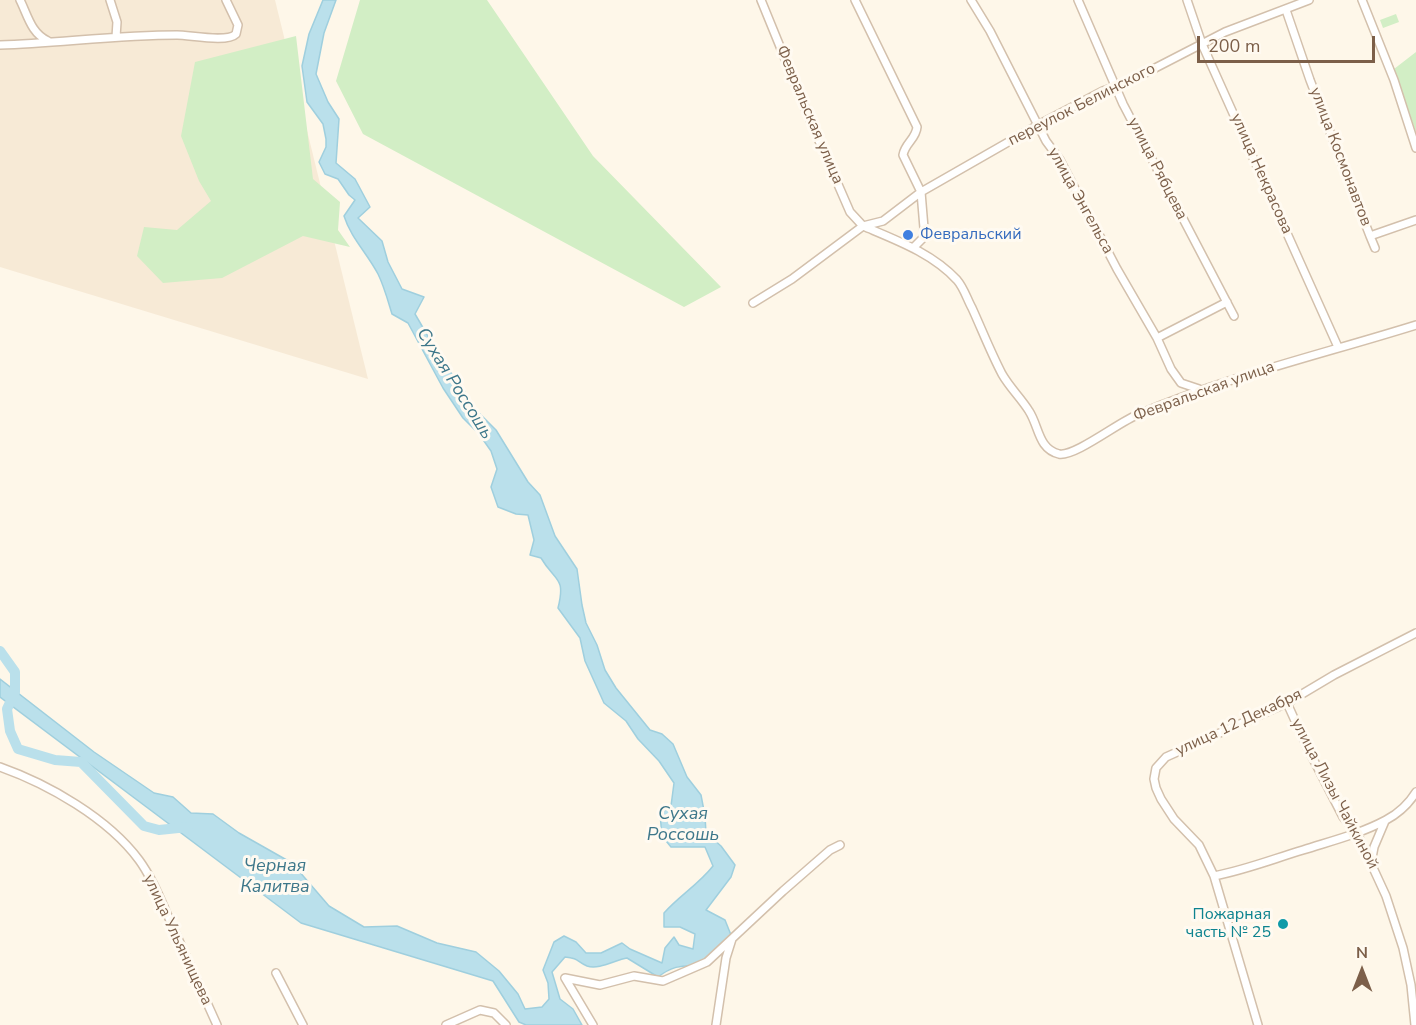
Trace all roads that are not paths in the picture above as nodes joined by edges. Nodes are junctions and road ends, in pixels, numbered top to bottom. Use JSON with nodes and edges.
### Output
{"nodes":[{"id":1,"x":20,"y":0,"type":"edge"},
{"id":2,"x":110,"y":0,"type":"edge"},
{"id":3,"x":226,"y":0,"type":"edge"},
{"id":4,"x":761,"y":0,"type":"edge"},
{"id":5,"x":855,"y":0,"type":"edge"},
{"id":6,"x":971,"y":0,"type":"edge"},
{"id":7,"x":1077,"y":0,"type":"edge"},
{"id":8,"x":1187,"y":0,"type":"edge"},
{"id":9,"x":1309,"y":0,"type":"edge"},
{"id":10,"x":1362,"y":0,"type":"edge"},
{"id":11,"x":1286,"y":10,"type":"junction"},
{"id":12,"x":32,"y":26,"type":"junction"},
{"id":13,"x":116,"y":37,"type":"junction"},
{"id":14,"x":48,"y":41,"type":"junction"},
{"id":15,"x":20,"y":44,"type":"junction"},
{"id":16,"x":1202,"y":44,"type":"junction"},
{"id":17,"x":0,"y":45,"type":"edge"},
{"id":18,"x":1116,"y":88,"type":"junction"},
{"id":19,"x":1038,"y":125,"type":"junction"},
{"id":20,"x":1416,"y":148,"type":"edge"},
{"id":21,"x":921,"y":192,"type":"junction"},
{"id":22,"x":1416,"y":220,"type":"edge"},
{"id":23,"x":863,"y":226,"type":"junction"},
{"id":24,"x":1370,"y":236,"type":"junction"},
{"id":25,"x":913,"y":248,"type":"junction"},
{"id":26,"x":1375,"y":248,"type":"dead end"},
{"id":27,"x":1227,"y":302,"type":"junction"},
{"id":28,"x":753,"y":303,"type":"dead end"},
{"id":29,"x":1234,"y":315,"type":"dead end"},
{"id":30,"x":1416,"y":325,"type":"edge"},
{"id":31,"x":1156,"y":338,"type":"junction"},
{"id":32,"x":1338,"y":347,"type":"junction"},
{"id":33,"x":1201,"y":390,"type":"junction"},
{"id":34,"x":1416,"y":633,"type":"edge"},
{"id":35,"x":1287,"y":703,"type":"junction"},
{"id":36,"x":0,"y":767,"type":"edge"},
{"id":37,"x":1416,"y":792,"type":"edge"},
{"id":38,"x":1414,"y":801,"type":"edge"},
{"id":39,"x":1385,"y":821,"type":"junction"},
{"id":40,"x":1357,"y":833,"type":"junction"},
{"id":41,"x":840,"y":845,"type":"dead end"},
{"id":42,"x":1371,"y":863,"type":"junction"},
{"id":43,"x":1214,"y":876,"type":"junction"},
{"id":44,"x":733,"y":937,"type":"junction"},
{"id":45,"x":276,"y":973,"type":"dead end"},
{"id":46,"x":217,"y":1025,"type":"edge"},
{"id":47,"x":303,"y":1025,"type":"edge"},
{"id":48,"x":446,"y":1025,"type":"edge"},
{"id":49,"x":506,"y":1025,"type":"edge"},
{"id":50,"x":593,"y":1025,"type":"edge"},
{"id":51,"x":716,"y":1025,"type":"edge"},
{"id":52,"x":1258,"y":1025,"type":"edge"},
{"id":53,"x":1415,"y":1025,"type":"edge"}],
"edges":[{"from":1,"to":12,"type":"street"},
{"from":2,"to":13,"type":"street"},
{"from":3,"to":13,"type":"street"},
{"from":4,"to":23,"type":"street","name":"Февральская улица"},
{"from":5,"to":21,"type":"street"},
{"from":6,"to":19,"type":"street","name":"улица Энгельса"},
{"from":7,"to":18,"type":"street","name":"улица Рябцева"},
{"from":8,"to":16,"type":"street","name":"улица Некрасова"},
{"from":9,"to":11,"type":"street","name":"переулок Белинского"},
{"from":10,"to":20,"type":"street"},
{"from":11,"to":16,"type":"street","name":"переулок Белинского"},
{"from":11,"to":24,"type":"street","name":"улица Космонавтов"},
{"from":12,"to":14,"type":"street"},
{"from":12,"to":15,"type":"street"},
{"from":13,"to":14,"type":"street"},
{"from":14,"to":15,"type":"street"},
{"from":15,"to":17,"type":"street"},
{"from":16,"to":18,"type":"street","name":"переулок Белинского"},
{"from":16,"to":32,"type":"street","name":"улица Некрасова"},
{"from":18,"to":19,"type":"street","name":"переулок Белинского"},
{"from":18,"to":27,"type":"street","name":"улица Рябцева"},
{"from":19,"to":21,"type":"street","name":"переулок Белинского"},
{"from":19,"to":31,"type":"street","name":"улица Энгельса"},
{"from":21,"to":23,"type":"street","name":"переулок Белинского"},
{"from":21,"to":25,"type":"street"},
{"from":22,"to":24,"type":"street","name":"улица Космонавтов"},
{"from":23,"to":25,"type":"street","name":"Февральская улица"},
{"from":23,"to":28,"type":"street"},
{"from":24,"to":26,"type":"street","name":"улица Космонавтов"},
{"from":25,"to":33,"type":"street","name":"Февральская улица"},
{"from":27,"to":29,"type":"street","name":"улица Рябцева"},
{"from":27,"to":31,"type":"street"},
{"from":30,"to":32,"type":"street","name":"Февральская улица"},
{"from":31,"to":33,"type":"street","name":"улица Энгельса"},
{"from":32,"to":33,"type":"street","name":"Февральская улица"},
{"from":34,"to":35,"type":"street","name":"улица 12 Декабря"},
{"from":35,"to":40,"type":"street","name":"улица Лизы Чайкиной"},
{"from":35,"to":43,"type":"street","name":"улица 12 Декабря"},
{"from":36,"to":46,"type":"street","name":"улица Ульянищева"},
{"from":37,"to":38,"type":"street"},
{"from":38,"to":39,"type":"street"},
{"from":39,"to":40,"type":"street"},
{"from":39,"to":42,"type":"street"},
{"from":40,"to":42,"type":"street","name":"улица Лизы Чайкиной"},
{"from":40,"to":43,"type":"street"},
{"from":41,"to":44,"type":"street"},
{"from":42,"to":53,"type":"street","name":"улица Лизы Чайкиной"},
{"from":43,"to":52,"type":"street","name":"улица 12 Декабря"},
{"from":44,"to":50,"type":"street"},
{"from":44,"to":51,"type":"street"},
{"from":45,"to":47,"type":"street"},
{"from":48,"to":49,"type":"street"}]}
